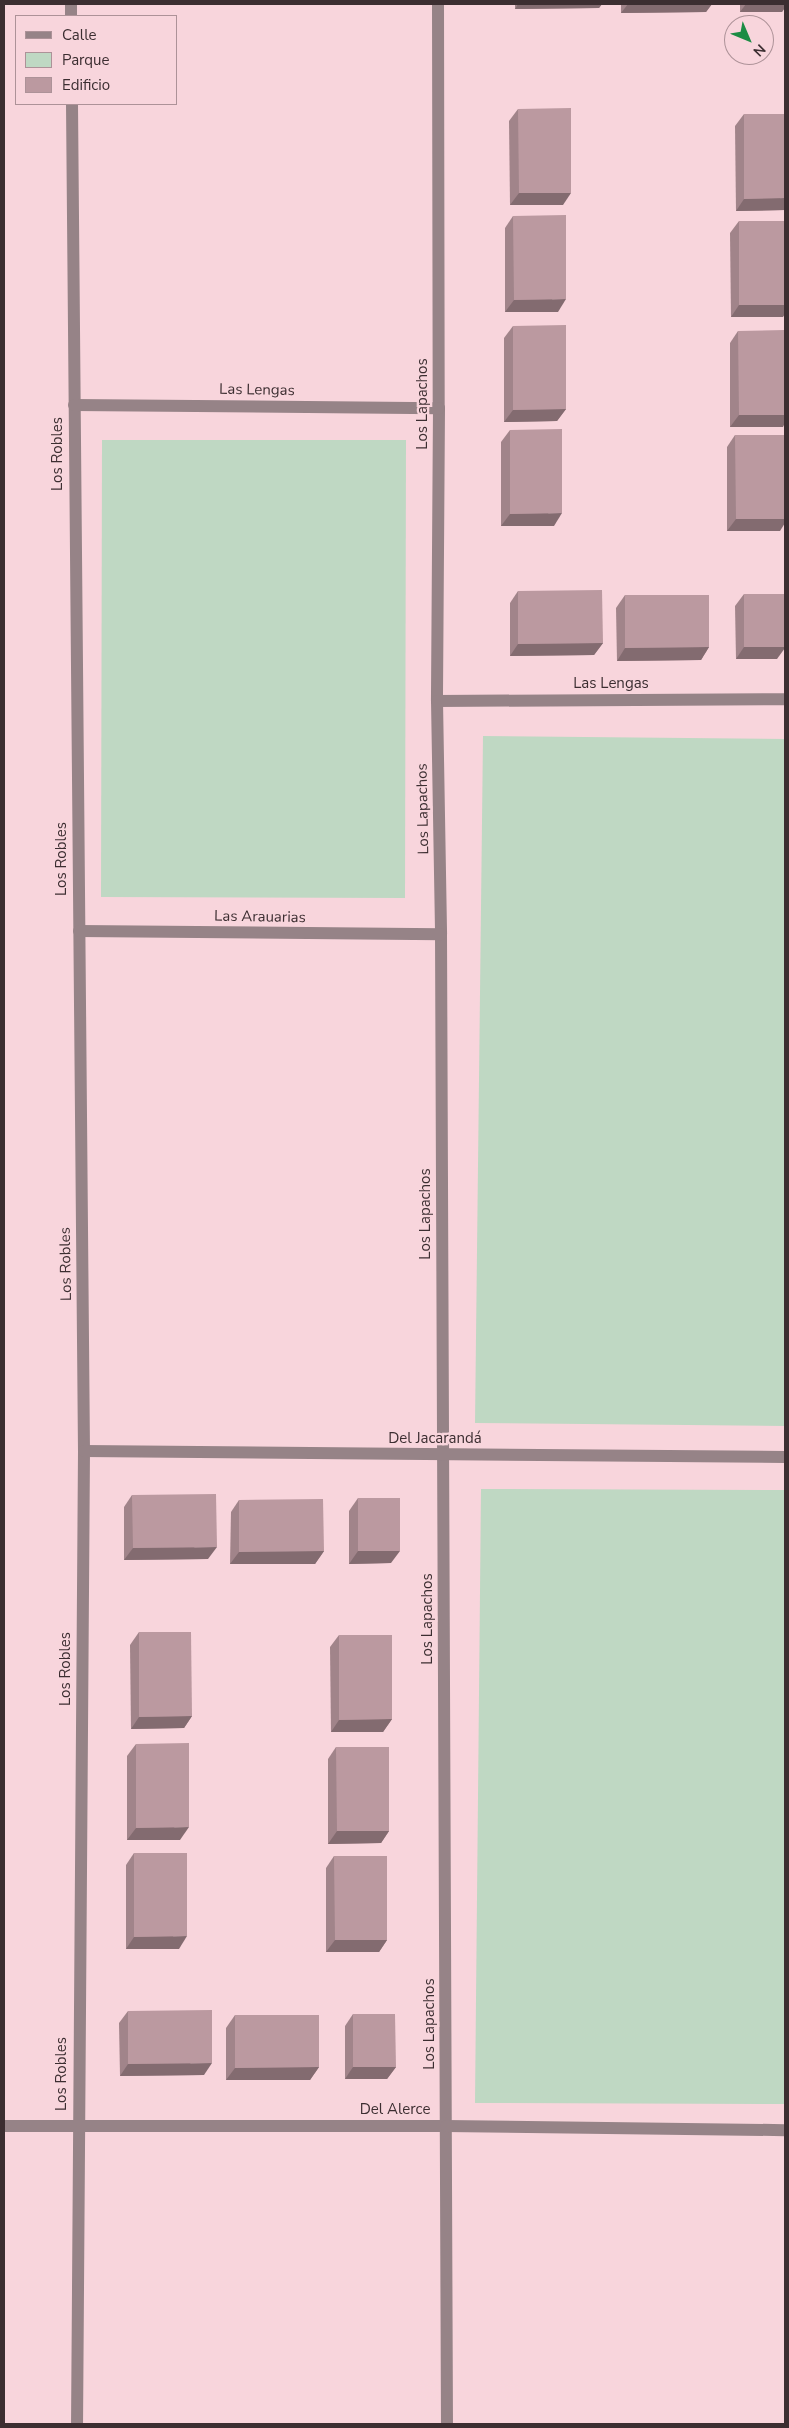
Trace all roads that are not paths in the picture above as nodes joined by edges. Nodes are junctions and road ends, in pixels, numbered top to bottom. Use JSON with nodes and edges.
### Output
{"nodes":[{"id":1,"x":438,"y":4,"type":"edge"},
{"id":2,"x":72,"y":105,"type":"edge"},
{"id":3,"x":74,"y":405,"type":"junction"},
{"id":4,"x":439,"y":408,"type":"junction"},
{"id":5,"x":785,"y":699,"type":"edge"},
{"id":6,"x":437,"y":701,"type":"junction"},
{"id":7,"x":79,"y":931,"type":"junction"},
{"id":8,"x":441,"y":934,"type":"junction"},
{"id":9,"x":84,"y":1451,"type":"junction"},
{"id":10,"x":444,"y":1456,"type":"junction"},
{"id":11,"x":785,"y":1457,"type":"edge"},
{"id":12,"x":78,"y":2125,"type":"junction"},
{"id":13,"x":4,"y":2126,"type":"edge"},
{"id":14,"x":446,"y":2126,"type":"junction"},
{"id":15,"x":785,"y":2130,"type":"edge"},
{"id":16,"x":76,"y":2424,"type":"edge"},
{"id":17,"x":448,"y":2424,"type":"edge"}],
"edges":[{"from":1,"to":4,"type":"street","name":"Los Lapachos"},
{"from":2,"to":3,"type":"street","name":"Los Robles"},
{"from":3,"to":4,"type":"street","name":"Las Lengas"},
{"from":3,"to":7,"type":"street","name":"Los Robles"},
{"from":4,"to":6,"type":"street","name":"Los Lapachos"},
{"from":5,"to":6,"type":"street","name":"Las Lengas"},
{"from":6,"to":8,"type":"street","name":"Los Lapachos"},
{"from":7,"to":8,"type":"street","name":"Las Arauarias"},
{"from":7,"to":9,"type":"street","name":"Los Robles"},
{"from":8,"to":10,"type":"street","name":"Los Lapachos"},
{"from":9,"to":10,"type":"street","name":"Del Jacarandá"},
{"from":9,"to":12,"type":"street","name":"Los Robles"},
{"from":10,"to":11,"type":"street","name":"Del Jacarandá"},
{"from":10,"to":14,"type":"street","name":"Los Lapachos"},
{"from":12,"to":13,"type":"street","name":"Del Alerce"},
{"from":12,"to":14,"type":"street","name":"Del Alerce"},
{"from":12,"to":16,"type":"street","name":"Los Robles"},
{"from":14,"to":15,"type":"street","name":"Del Alerce"},
{"from":14,"to":17,"type":"street","name":"Los Lapachos"}]}
